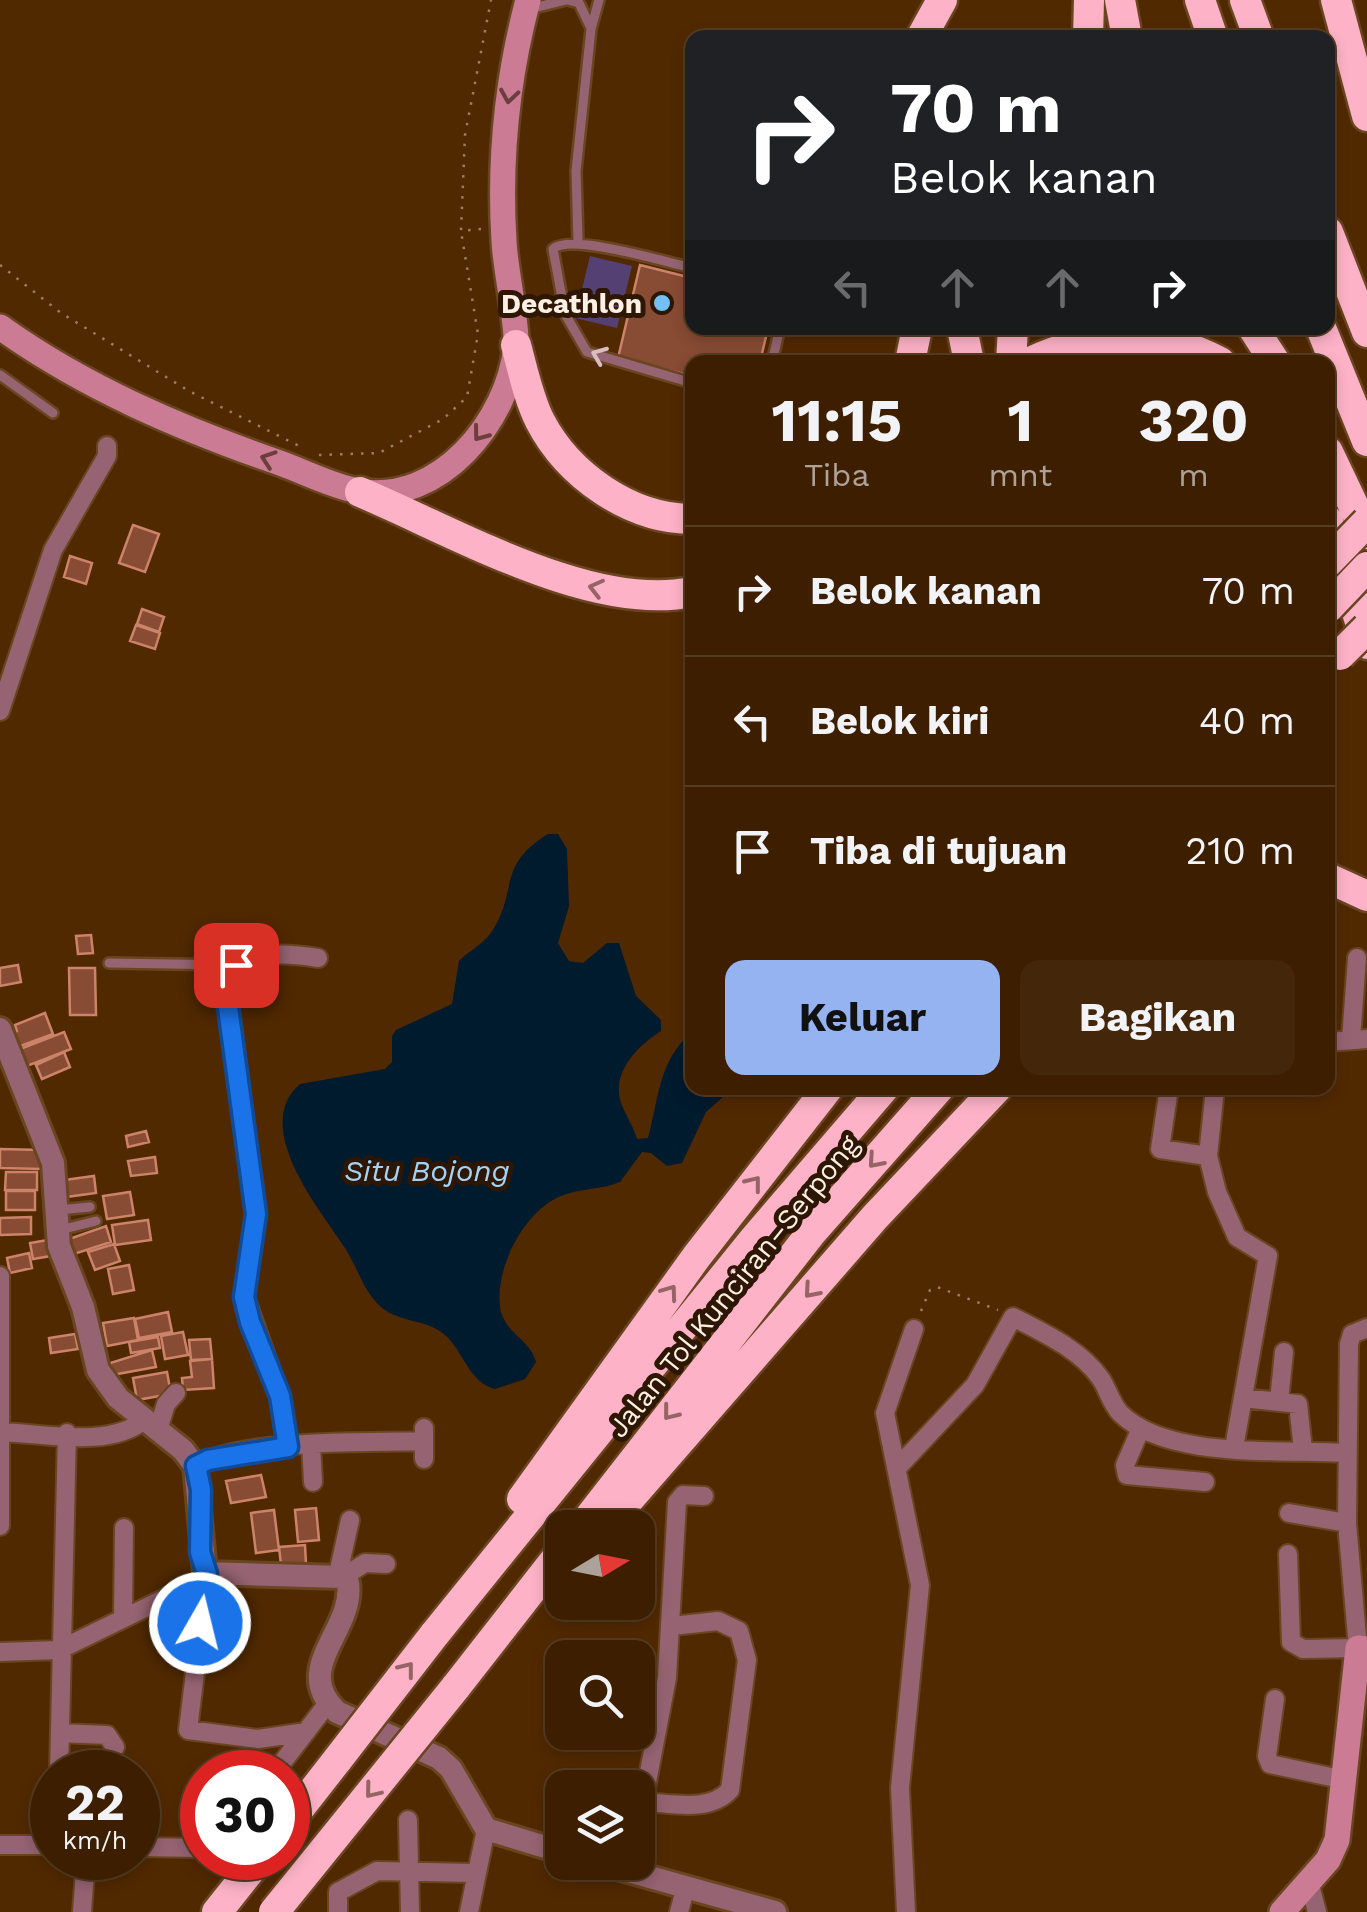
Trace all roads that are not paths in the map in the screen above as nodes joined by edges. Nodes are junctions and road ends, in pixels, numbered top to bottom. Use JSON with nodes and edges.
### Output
{"nodes":[{"id":1,"x":567,"y":0,"type":"edge"},
{"id":2,"x":600,"y":0,"type":"edge"},
{"id":3,"x":1088,"y":0,"type":"edge"},
{"id":4,"x":1120,"y":0,"type":"edge"},
{"id":5,"x":1200,"y":0,"type":"edge"},
{"id":6,"x":1246,"y":0,"type":"edge"},
{"id":7,"x":526,"y":5,"type":"edge"},
{"id":8,"x":1340,"y":11,"type":"edge"},
{"id":9,"x":591,"y":29,"type":"junction"},
{"id":10,"x":1088,"y":30,"type":"edge"},
{"id":11,"x":1126,"y":30,"type":"edge"},
{"id":12,"x":1210,"y":30,"type":"edge"},
{"id":13,"x":1255,"y":30,"type":"edge"},
{"id":14,"x":1367,"y":116,"type":"edge"},
{"id":15,"x":578,"y":241,"type":"junction"},
{"id":16,"x":1335,"y":250,"type":"edge"},
{"id":17,"x":685,"y":270,"type":"edge"},
{"id":18,"x":0,"y":327,"type":"edge"},
{"id":19,"x":1367,"y":332,"type":"edge"},
{"id":20,"x":516,"y":345,"type":"junction"},
{"id":21,"x":1050,"y":355,"type":"edge"},
{"id":22,"x":1204,"y":355,"type":"edge"},
{"id":23,"x":1335,"y":362,"type":"edge"},
{"id":24,"x":0,"y":374,"type":"edge"},
{"id":25,"x":685,"y":379,"type":"edge"},
{"id":26,"x":53,"y":414,"type":"dead end"},
{"id":27,"x":1367,"y":440,"type":"edge"},
{"id":28,"x":107,"y":446,"type":"dead end"},
{"id":29,"x":1335,"y":467,"type":"edge"},
{"id":30,"x":360,"y":492,"type":"junction"},
{"id":31,"x":685,"y":518,"type":"edge"},
{"id":32,"x":1367,"y":522,"type":"edge"},
{"id":33,"x":1367,"y":534,"type":"edge"},
{"id":34,"x":1335,"y":555,"type":"edge"},
{"id":35,"x":1335,"y":561,"type":"edge"},
{"id":36,"x":1367,"y":567,"type":"edge"},
{"id":37,"x":685,"y":592,"type":"edge"},
{"id":38,"x":1335,"y":601,"type":"edge"},
{"id":39,"x":1351,"y":651,"type":"edge"},
{"id":40,"x":0,"y":711,"type":"edge"},
{"id":41,"x":1335,"y":881,"type":"edge"},
{"id":42,"x":1367,"y":896,"type":"edge"},
{"id":43,"x":318,"y":958,"type":"dead end"},
{"id":44,"x":1357,"y":958,"type":"dead end"},
{"id":45,"x":109,"y":963,"type":"dead end"},
{"id":46,"x":236,"y":965,"type":"junction"},
{"id":47,"x":0,"y":1029,"type":"edge"},
{"id":48,"x":1359,"y":1039,"type":"edge"},
{"id":49,"x":823,"y":1095,"type":"edge"},
{"id":50,"x":878,"y":1095,"type":"edge"},
{"id":51,"x":933,"y":1095,"type":"edge"},
{"id":52,"x":990,"y":1095,"type":"edge"},
{"id":53,"x":1168,"y":1095,"type":"edge"},
{"id":54,"x":1214,"y":1095,"type":"edge"},
{"id":55,"x":1208,"y":1156,"type":"junction"},
{"id":56,"x":90,"y":1207,"type":"dead end"},
{"id":57,"x":56,"y":1221,"type":"junction"},
{"id":58,"x":96,"y":1221,"type":"dead end"},
{"id":59,"x":0,"y":1276,"type":"edge"},
{"id":60,"x":914,"y":1328,"type":"road end"},
{"id":61,"x":1367,"y":1328,"type":"edge"},
{"id":62,"x":1284,"y":1352,"type":"dead end"},
{"id":63,"x":176,"y":1393,"type":"dead end"},
{"id":64,"x":1243,"y":1398,"type":"junction"},
{"id":65,"x":1278,"y":1402,"type":"junction"},
{"id":66,"x":151,"y":1425,"type":"junction"},
{"id":67,"x":1141,"y":1428,"type":"junction"},
{"id":68,"x":1,"y":1432,"type":"edge"},
{"id":69,"x":67,"y":1434,"type":"junction"},
{"id":70,"x":424,"y":1443,"type":"dead end"},
{"id":71,"x":312,"y":1444,"type":"junction"},
{"id":72,"x":288,"y":1447,"type":"junction"},
{"id":73,"x":1234,"y":1448,"type":"junction"},
{"id":74,"x":1303,"y":1450,"type":"junction"},
{"id":75,"x":1346,"y":1453,"type":"junction"},
{"id":76,"x":196,"y":1466,"type":"junction"},
{"id":77,"x":898,"y":1467,"type":"junction"},
{"id":78,"x":313,"y":1482,"type":"dead end"},
{"id":79,"x":1205,"y":1482,"type":"dead end"},
{"id":80,"x":704,"y":1496,"type":"dead end"},
{"id":81,"x":595,"y":1510,"type":"edge"},
{"id":82,"x":620,"y":1510,"type":"edge"},
{"id":83,"x":1290,"y":1513,"type":"dead end"},
{"id":84,"x":350,"y":1520,"type":"dead end"},
{"id":85,"x":1347,"y":1524,"type":"junction"},
{"id":86,"x":0,"y":1526,"type":"edge"},
{"id":87,"x":124,"y":1528,"type":"dead end"},
{"id":88,"x":1288,"y":1554,"type":"dead end"},
{"id":89,"x":386,"y":1564,"type":"dead end"},
{"id":90,"x":206,"y":1574,"type":"junction"},
{"id":91,"x":545,"y":1574,"type":"edge"},
{"id":92,"x":341,"y":1575,"type":"junction"},
{"id":93,"x":545,"y":1591,"type":"edge"},
{"id":94,"x":458,"y":1604,"type":"junction"},
{"id":95,"x":123,"y":1616,"type":"junction"},
{"id":96,"x":672,"y":1626,"type":"junction"},
{"id":97,"x":1362,"y":1648,"type":"edge"},
{"id":98,"x":59,"y":1650,"type":"junction"},
{"id":99,"x":0,"y":1652,"type":"edge"},
{"id":100,"x":456,"y":1688,"type":"junction"},
{"id":101,"x":1275,"y":1699,"type":"dead end"},
{"id":102,"x":328,"y":1704,"type":"junction"},
{"id":103,"x":306,"y":1732,"type":"junction"},
{"id":104,"x":60,"y":1733,"type":"junction"},
{"id":105,"x":116,"y":1747,"type":"dead end"},
{"id":106,"x":60,"y":1750,"type":"edge"},
{"id":107,"x":292,"y":1750,"type":"edge"},
{"id":108,"x":649,"y":1770,"type":"edge"},
{"id":109,"x":1345,"y":1780,"type":"junction"},
{"id":110,"x":310,"y":1795,"type":"edge"},
{"id":111,"x":655,"y":1802,"type":"edge"},
{"id":112,"x":408,"y":1820,"type":"dead end"},
{"id":113,"x":486,"y":1829,"type":"junction"},
{"id":114,"x":0,"y":1845,"type":"edge"},
{"id":115,"x":30,"y":1846,"type":"edge"},
{"id":116,"x":545,"y":1847,"type":"edge"},
{"id":117,"x":411,"y":1871,"type":"junction"},
{"id":118,"x":474,"y":1873,"type":"junction"},
{"id":119,"x":655,"y":1876,"type":"edge"},
{"id":120,"x":84,"y":1880,"type":"edge"},
{"id":121,"x":242,"y":1880,"type":"edge"},
{"id":122,"x":1309,"y":1881,"type":"junction"},
{"id":123,"x":686,"y":1886,"type":"junction"},
{"id":124,"x":708,"y":1902,"type":"edge"},
{"id":125,"x":82,"y":1912,"type":"edge"},
{"id":126,"x":217,"y":1912,"type":"edge"},
{"id":127,"x":274,"y":1912,"type":"edge"},
{"id":128,"x":338,"y":1912,"type":"edge"},
{"id":129,"x":410,"y":1912,"type":"edge"},
{"id":130,"x":469,"y":1912,"type":"edge"},
{"id":131,"x":679,"y":1912,"type":"edge"},
{"id":132,"x":776,"y":1912,"type":"edge"},
{"id":133,"x":906,"y":1912,"type":"edge"},
{"id":134,"x":1282,"y":1912,"type":"edge"},
{"id":135,"x":1317,"y":1912,"type":"edge"}],
"edges":[{"from":1,"to":7,"type":"lane"},
{"from":1,"to":9,"type":"lane"},
{"from":2,"to":9,"type":"lane"},
{"from":3,"to":10,"type":"highway"},
{"from":4,"to":11,"type":"highway"},
{"from":5,"to":12,"type":"highway"},
{"from":6,"to":13,"type":"highway"},
{"from":7,"to":20,"type":"main road","one_way":true},
{"from":8,"to":14,"type":"highway"},
{"from":9,"to":15,"type":"lane"},
{"from":15,"to":17,"type":"lane"},
{"from":25,"to":15,"type":"lane","one_way":true},
{"from":16,"to":19,"type":"highway"},
{"from":30,"to":18,"type":"main road","one_way":true},
{"from":20,"to":30,"type":"main road","one_way":true},
{"from":20,"to":31,"type":"highway"},
{"from":21,"to":22,"type":"highway"},
{"from":23,"to":27,"type":"highway"},
{"from":24,"to":26,"type":"lane"},
{"from":28,"to":40,"type":"street"},
{"from":29,"to":33,"type":"highway"},
{"from":37,"to":30,"type":"highway","one_way":true},
{"from":32,"to":34,"type":"highway","bridge":true},
{"from":35,"to":39,"type":"highway"},
{"from":36,"to":38,"type":"highway","bridge":true},
{"from":41,"to":42,"type":"highway"},
{"from":43,"to":46,"type":"street"},
{"from":44,"to":48,"type":"street"},
{"from":45,"to":46,"type":"lane"},
{"from":46,"to":72,"type":"street"},
{"from":47,"to":57,"type":"street"},
{"from":94,"to":49,"type":"highway","one_way":true},
{"from":50,"to":94,"type":"highway"},
{"from":51,"to":81,"type":"highway","name":"Jalan Tol Kunciran–Serpong","one_way":true},
{"from":52,"to":82,"type":"highway","one_way":true},
{"from":53,"to":55,"type":"street"},
{"from":54,"to":55,"type":"street"},
{"from":55,"to":64,"type":"street"},
{"from":56,"to":57,"type":"lane"},
{"from":57,"to":58,"type":"lane"},
{"from":57,"to":66,"type":"street"},
{"from":59,"to":68,"type":"street"},
{"from":60,"to":77,"type":"street"},
{"from":61,"to":75,"type":"street"},
{"from":62,"to":65,"type":"street"},
{"from":63,"to":66,"type":"street"},
{"from":64,"to":65,"type":"street"},
{"from":64,"to":73,"type":"street"},
{"from":65,"to":74,"type":"street"},
{"from":66,"to":69,"type":"street"},
{"from":66,"to":76,"type":"street"},
{"from":67,"to":73,"type":"street"},
{"from":67,"to":77,"type":"street"},
{"from":67,"to":79,"type":"street"},
{"from":68,"to":69,"type":"street"},
{"from":68,"to":86,"type":"street"},
{"from":69,"to":98,"type":"street"},
{"from":70,"to":71,"type":"street"},
{"from":71,"to":72,"type":"street"},
{"from":71,"to":78,"type":"street"},
{"from":72,"to":76,"type":"street"},
{"from":73,"to":74,"type":"street"},
{"from":74,"to":75,"type":"street"},
{"from":75,"to":85,"type":"street"},
{"from":76,"to":90,"type":"street"},
{"from":77,"to":133,"type":"street"},
{"from":80,"to":96,"type":"street"},
{"from":83,"to":85,"type":"street"},
{"from":84,"to":92,"type":"street"},
{"from":85,"to":97,"type":"street"},
{"from":87,"to":95,"type":"street"},
{"from":88,"to":97,"type":"street"},
{"from":89,"to":92,"type":"street"},
{"from":90,"to":92,"type":"street"},
{"from":90,"to":95,"type":"street"},
{"from":90,"to":103,"type":"street"},
{"from":91,"to":100,"type":"highway"},
{"from":92,"to":102,"type":"street"},
{"from":93,"to":100,"type":"highway"},
{"from":110,"to":94,"type":"highway","one_way":true,"bridge":true},
{"from":95,"to":98,"type":"street"},
{"from":96,"to":108,"type":"street"},
{"from":96,"to":111,"type":"street"},
{"from":97,"to":109,"type":"main road"},
{"from":98,"to":99,"type":"street"},
{"from":98,"to":104,"type":"street"},
{"from":100,"to":127,"type":"highway","one_way":true,"bridge":true},
{"from":101,"to":109,"type":"street"},
{"from":102,"to":103,"type":"street"},
{"from":102,"to":113,"type":"street"},
{"from":103,"to":107,"type":"street"},
{"from":104,"to":105,"type":"street"},
{"from":104,"to":106,"type":"street"},
{"from":109,"to":122,"type":"main road"},
{"from":112,"to":117,"type":"street"},
{"from":113,"to":116,"type":"street"},
{"from":113,"to":118,"type":"street"},
{"from":114,"to":115,"type":"street"},
{"from":117,"to":118,"type":"street"},
{"from":117,"to":128,"type":"street"},
{"from":117,"to":129,"type":"street"},
{"from":118,"to":130,"type":"street"},
{"from":119,"to":123,"type":"street"},
{"from":120,"to":125,"type":"street"},
{"from":121,"to":126,"type":"highway"},
{"from":122,"to":134,"type":"main road"},
{"from":122,"to":135,"type":"street"},
{"from":123,"to":124,"type":"street"},
{"from":123,"to":131,"type":"street"},
{"from":124,"to":132,"type":"street"}]}
